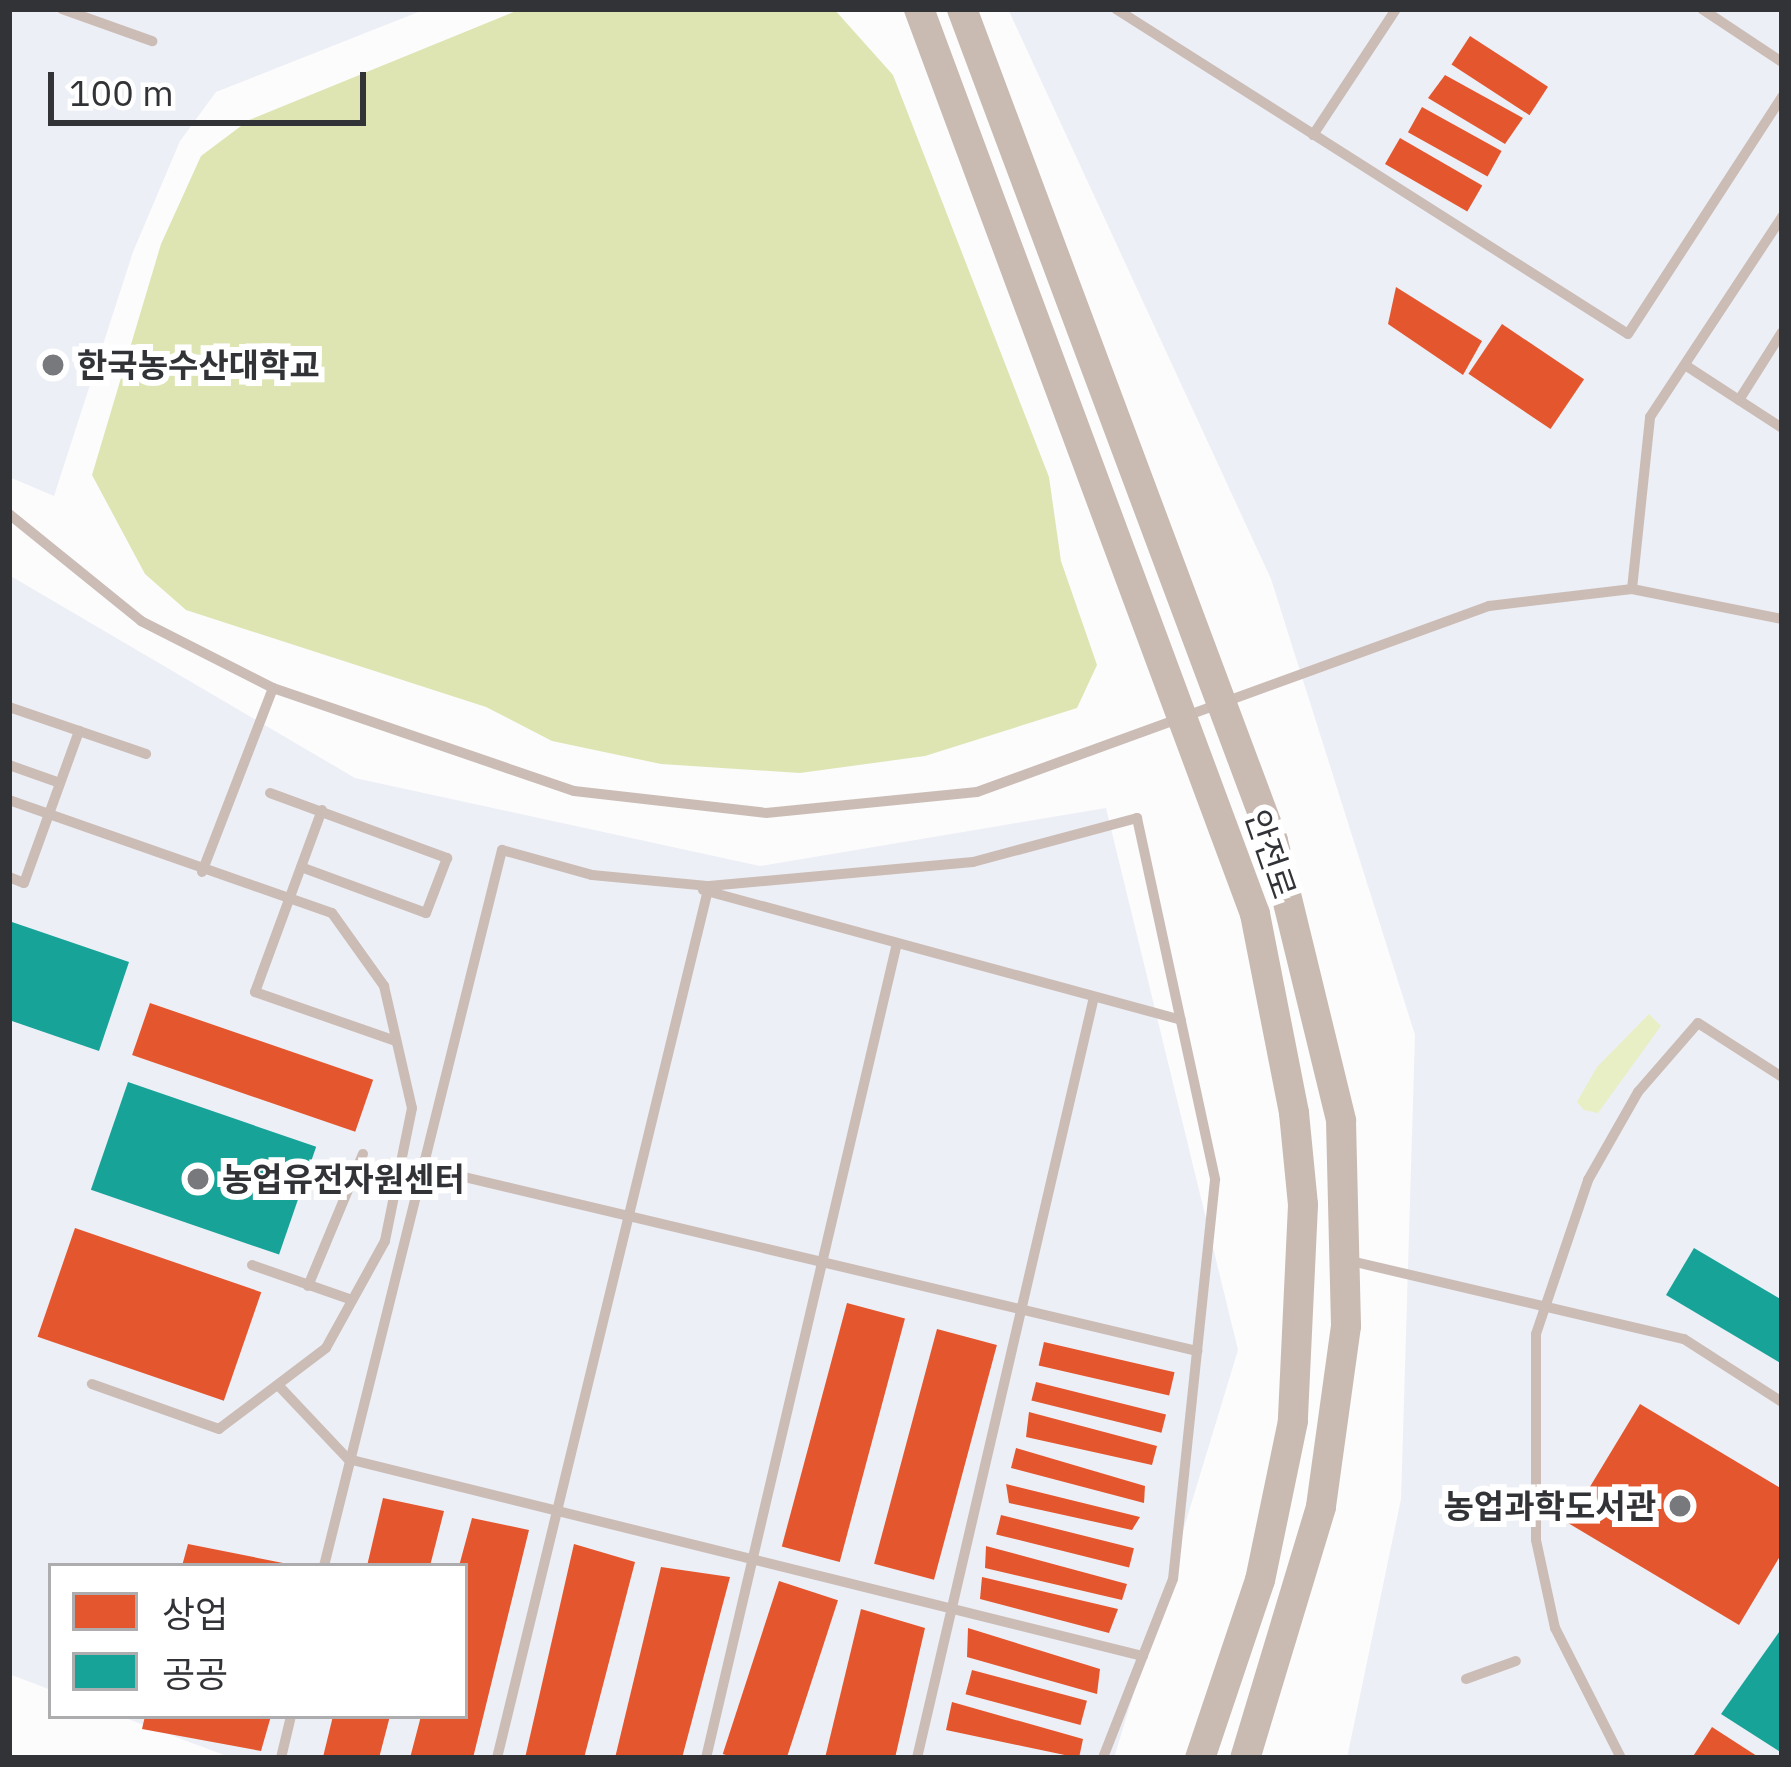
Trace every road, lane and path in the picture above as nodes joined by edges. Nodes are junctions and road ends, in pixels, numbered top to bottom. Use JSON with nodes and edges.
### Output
{"nodes":[{"id":1,"x":62,"y":9,"type":"edge"},
{"id":2,"x":919,"y":9,"type":"edge"},
{"id":3,"x":962,"y":9,"type":"edge"},
{"id":4,"x":1116,"y":9,"type":"edge"},
{"id":5,"x":1396,"y":9,"type":"edge"},
{"id":6,"x":1702,"y":9,"type":"edge"},
{"id":7,"x":152,"y":41,"type":"dead end"},
{"id":8,"x":1782,"y":62,"type":"edge"},
{"id":9,"x":1782,"y":98,"type":"edge"},
{"id":10,"x":1313,"y":135,"type":"junction"},
{"id":11,"x":1782,"y":217,"type":"edge"},
{"id":12,"x":1782,"y":332,"type":"edge"},
{"id":13,"x":1684,"y":364,"type":"junction"},
{"id":14,"x":1739,"y":400,"type":"junction"},
{"id":15,"x":1782,"y":428,"type":"edge"},
{"id":16,"x":9,"y":514,"type":"edge"},
{"id":17,"x":1631,"y":589,"type":"junction"},
{"id":18,"x":1782,"y":619,"type":"edge"},
{"id":19,"x":272,"y":688,"type":"junction"},
{"id":20,"x":1224,"y":705,"type":"junction"},
{"id":21,"x":9,"y":707,"type":"edge"},
{"id":22,"x":1187,"y":718,"type":"junction"},
{"id":23,"x":79,"y":731,"type":"junction"},
{"id":24,"x":146,"y":754,"type":"dead end"},
{"id":25,"x":9,"y":765,"type":"edge"},
{"id":26,"x":60,"y":783,"type":"junction"},
{"id":27,"x":270,"y":793,"type":"dead end"},
{"id":28,"x":9,"y":800,"type":"edge"},
{"id":29,"x":51,"y":808,"type":"junction"},
{"id":30,"x":322,"y":811,"type":"junction"},
{"id":31,"x":301,"y":867,"type":"junction"},
{"id":32,"x":202,"y":872,"type":"junction"},
{"id":33,"x":9,"y":877,"type":"edge"},
{"id":34,"x":708,"y":889,"type":"junction"},
{"id":35,"x":290,"y":897,"type":"junction"},
{"id":36,"x":897,"y":943,"type":"junction"},
{"id":37,"x":1094,"y":997,"type":"junction"},
{"id":38,"x":1180,"y":1020,"type":"junction"},
{"id":39,"x":396,"y":1041,"type":"junction"},
{"id":40,"x":1782,"y":1077,"type":"edge"},
{"id":41,"x":362,"y":1154,"type":"dead end"},
{"id":42,"x":422,"y":1167,"type":"junction"},
{"id":43,"x":625,"y":1217,"type":"junction"},
{"id":44,"x":1346,"y":1260,"type":"junction"},
{"id":45,"x":820,"y":1263,"type":"junction"},
{"id":46,"x":252,"y":1265,"type":"dead end"},
{"id":47,"x":308,"y":1286,"type":"junction"},
{"id":48,"x":352,"y":1300,"type":"junction"},
{"id":49,"x":1544,"y":1303,"type":"junction"},
{"id":50,"x":1024,"y":1318,"type":"junction"},
{"id":51,"x":1197,"y":1351,"type":"junction"},
{"id":52,"x":92,"y":1384,"type":"dead end"},
{"id":53,"x":278,"y":1384,"type":"junction"},
{"id":54,"x":1782,"y":1402,"type":"edge"},
{"id":55,"x":348,"y":1459,"type":"junction"},
{"id":56,"x":558,"y":1510,"type":"junction"},
{"id":57,"x":759,"y":1558,"type":"junction"},
{"id":58,"x":325,"y":1563,"type":"edge"},
{"id":59,"x":958,"y":1603,"type":"junction"},
{"id":60,"x":1142,"y":1656,"type":"junction"},
{"id":61,"x":1516,"y":1661,"type":"dead end"},
{"id":62,"x":1466,"y":1679,"type":"dead end"},
{"id":63,"x":290,"y":1719,"type":"edge"},
{"id":64,"x":281,"y":1758,"type":"edge"},
{"id":65,"x":497,"y":1758,"type":"edge"},
{"id":66,"x":706,"y":1758,"type":"edge"},
{"id":67,"x":916,"y":1758,"type":"edge"},
{"id":68,"x":1103,"y":1758,"type":"edge"},
{"id":69,"x":1200,"y":1758,"type":"edge"},
{"id":70,"x":1245,"y":1758,"type":"edge"},
{"id":71,"x":1621,"y":1758,"type":"edge"}],
"edges":[{"from":1,"to":7,"type":"lane"},
{"from":2,"to":22,"type":"street","name":"안전로"},
{"from":3,"to":20,"type":"street","name":"안전로"},
{"from":4,"to":10,"type":"lane"},
{"from":5,"to":10,"type":"lane"},
{"from":6,"to":8,"type":"lane"},
{"from":9,"to":10,"type":"lane"},
{"from":11,"to":13,"type":"lane"},
{"from":12,"to":14,"type":"lane"},
{"from":13,"to":14,"type":"lane"},
{"from":13,"to":17,"type":"lane"},
{"from":14,"to":15,"type":"lane"},
{"from":16,"to":19,"type":"lane"},
{"from":17,"to":18,"type":"lane"},
{"from":17,"to":20,"type":"lane"},
{"from":19,"to":22,"type":"lane"},
{"from":19,"to":32,"type":"lane"},
{"from":20,"to":22,"type":"lane"},
{"from":20,"to":44,"type":"street","name":"안전로"},
{"from":21,"to":23,"type":"lane"},
{"from":22,"to":69,"type":"street","name":"안전로"},
{"from":23,"to":24,"type":"lane"},
{"from":23,"to":26,"type":"lane"},
{"from":25,"to":26,"type":"lane"},
{"from":26,"to":29,"type":"lane"},
{"from":27,"to":30,"type":"lane"},
{"from":28,"to":29,"type":"lane"},
{"from":29,"to":32,"type":"lane"},
{"from":29,"to":33,"type":"lane"},
{"from":30,"to":31,"type":"lane"},
{"from":30,"to":31,"type":"lane"},
{"from":31,"to":35,"type":"lane"},
{"from":32,"to":35,"type":"lane"},
{"from":34,"to":36,"type":"lane"},
{"from":34,"to":38,"type":"lane"},
{"from":34,"to":42,"type":"lane"},
{"from":34,"to":43,"type":"lane"},
{"from":35,"to":39,"type":"lane"},
{"from":35,"to":39,"type":"lane"},
{"from":36,"to":37,"type":"lane"},
{"from":36,"to":45,"type":"lane"},
{"from":37,"to":38,"type":"lane"},
{"from":37,"to":50,"type":"lane"},
{"from":38,"to":51,"type":"lane"},
{"from":39,"to":48,"type":"lane"},
{"from":40,"to":49,"type":"lane"},
{"from":41,"to":47,"type":"lane"},
{"from":42,"to":43,"type":"lane"},
{"from":42,"to":55,"type":"lane"},
{"from":43,"to":45,"type":"lane"},
{"from":43,"to":56,"type":"lane"},
{"from":44,"to":49,"type":"lane"},
{"from":44,"to":70,"type":"street","name":"안전로"},
{"from":45,"to":50,"type":"lane"},
{"from":45,"to":57,"type":"lane"},
{"from":46,"to":47,"type":"lane"},
{"from":47,"to":48,"type":"lane"},
{"from":48,"to":53,"type":"lane"},
{"from":49,"to":54,"type":"lane"},
{"from":49,"to":71,"type":"lane"},
{"from":50,"to":51,"type":"lane"},
{"from":50,"to":59,"type":"lane"},
{"from":51,"to":60,"type":"lane"},
{"from":52,"to":53,"type":"lane"},
{"from":53,"to":55,"type":"lane"},
{"from":55,"to":56,"type":"lane"},
{"from":55,"to":58,"type":"lane"},
{"from":56,"to":57,"type":"lane"},
{"from":56,"to":65,"type":"lane"},
{"from":57,"to":59,"type":"lane"},
{"from":57,"to":66,"type":"lane"},
{"from":59,"to":60,"type":"lane"},
{"from":59,"to":67,"type":"lane"},
{"from":60,"to":68,"type":"lane"},
{"from":61,"to":62,"type":"lane"},
{"from":63,"to":64,"type":"lane"}]}
